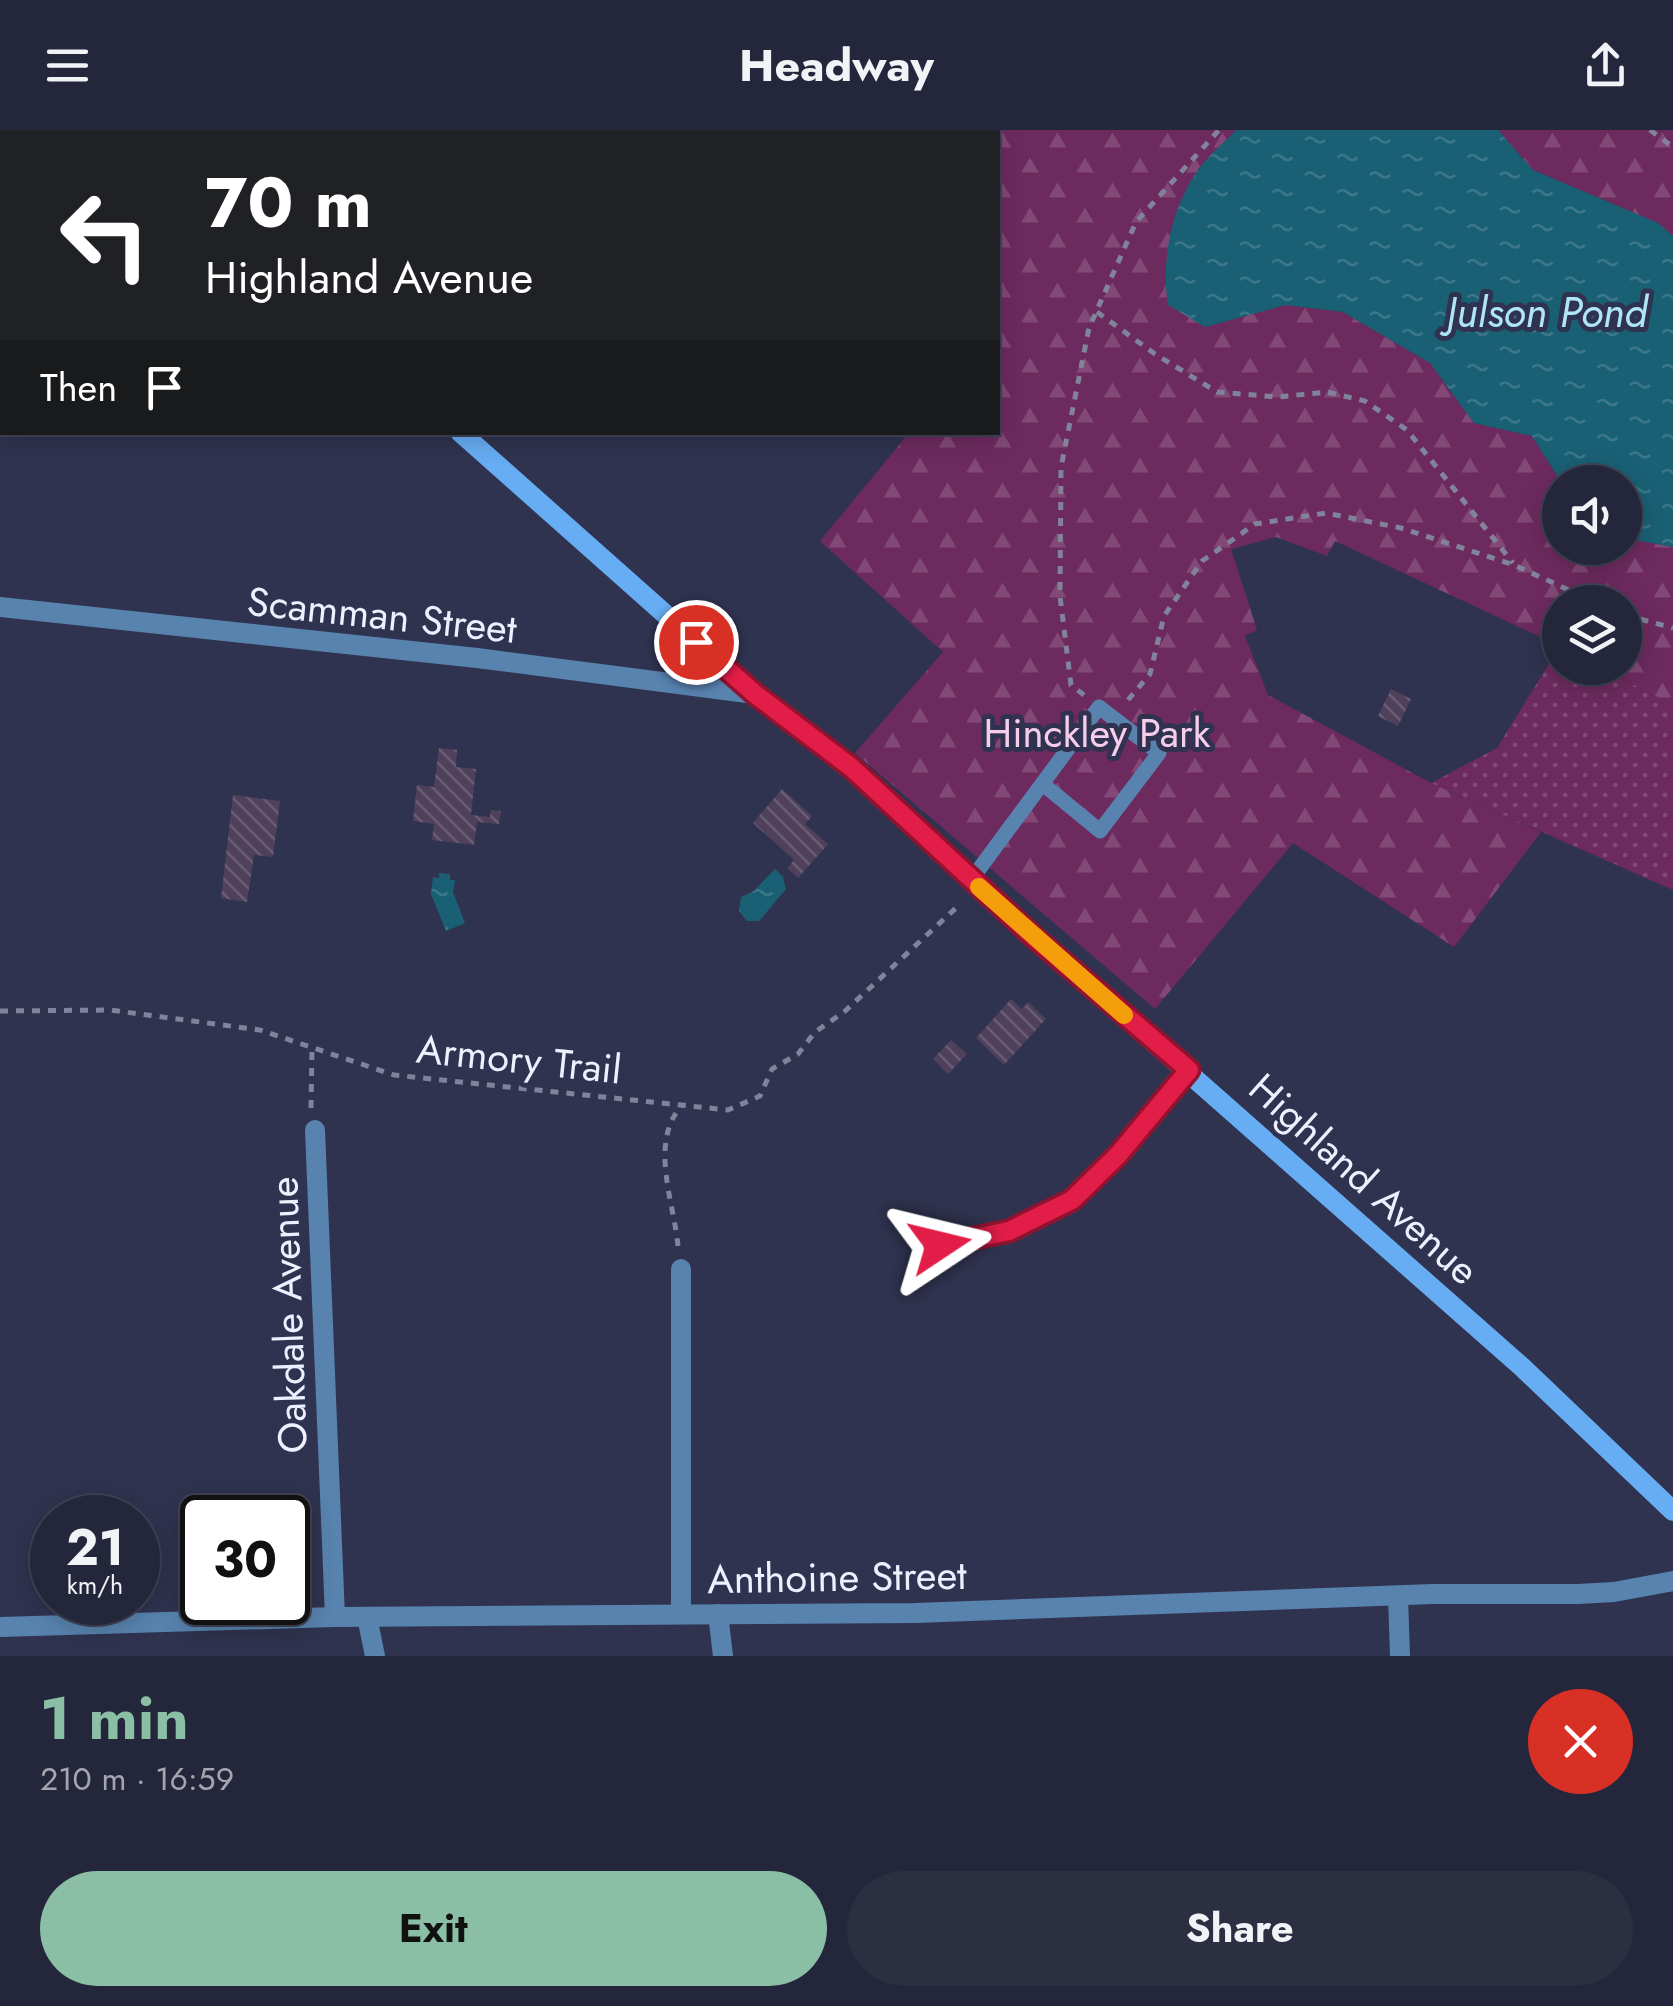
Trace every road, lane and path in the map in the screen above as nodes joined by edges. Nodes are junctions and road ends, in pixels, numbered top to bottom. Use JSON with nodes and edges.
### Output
{"nodes":[{"id":1,"x":1219,"y":130,"type":"edge"},
{"id":2,"x":1650,"y":130,"type":"edge"},
{"id":3,"x":1673,"y":147,"type":"edge"},
{"id":4,"x":1096,"y":312,"type":"junction"},
{"id":5,"x":463,"y":435,"type":"edge"},
{"id":6,"x":1514,"y":565,"type":"junction"},
{"id":7,"x":1558,"y":585,"type":"edge"},
{"id":8,"x":0,"y":607,"type":"edge"},
{"id":9,"x":1642,"y":620,"type":"edge"},
{"id":10,"x":1673,"y":628,"type":"edge"},
{"id":11,"x":755,"y":694,"type":"junction"},
{"id":12,"x":1099,"y":707,"type":"junction"},
{"id":13,"x":1113,"y":718,"type":"junction"},
{"id":14,"x":1044,"y":785,"type":"junction"},
{"id":15,"x":972,"y":880,"type":"junction"},
{"id":16,"x":957,"y":907,"type":"dead end"},
{"id":17,"x":0,"y":1011,"type":"edge"},
{"id":18,"x":312,"y":1048,"type":"junction"},
{"id":19,"x":1189,"y":1070,"type":"junction"},
{"id":20,"x":683,"y":1104,"type":"junction"},
{"id":21,"x":315,"y":1130,"type":"joint"},
{"id":22,"x":940,"y":1245,"type":"dead end"},
{"id":23,"x":681,"y":1269,"type":"joint"},
{"id":24,"x":1673,"y":1511,"type":"edge"},
{"id":25,"x":1673,"y":1581,"type":"edge"},
{"id":26,"x":1398,"y":1596,"type":"junction"},
{"id":27,"x":682,"y":1614,"type":"junction"},
{"id":28,"x":718,"y":1614,"type":"junction"},
{"id":29,"x":335,"y":1617,"type":"junction"},
{"id":30,"x":367,"y":1617,"type":"junction"},
{"id":31,"x":0,"y":1627,"type":"edge"},
{"id":32,"x":376,"y":1656,"type":"edge"},
{"id":33,"x":723,"y":1656,"type":"edge"},
{"id":34,"x":1400,"y":1656,"type":"edge"}],
"edges":[{"from":1,"to":4,"type":"path"},
{"from":2,"to":3,"type":"path"},
{"from":4,"to":6,"type":"path"},
{"from":4,"to":12,"type":"path"},
{"from":5,"to":11,"type":"street","name":"Highland Avenue"},
{"from":6,"to":7,"type":"path"},
{"from":6,"to":13,"type":"path"},
{"from":8,"to":11,"type":"street","name":"Scamman Street"},
{"from":9,"to":10,"type":"path"},
{"from":11,"to":15,"type":"street","name":"Highland Avenue"},
{"from":12,"to":13,"type":"lane"},
{"from":12,"to":14,"type":"lane"},
{"from":13,"to":14,"type":"lane"},
{"from":14,"to":15,"type":"lane"},
{"from":15,"to":19,"type":"street","name":"Highland Avenue"},
{"from":16,"to":20,"type":"path","name":"Armory Trail"},
{"from":17,"to":18,"type":"path","name":"Armory Trail"},
{"from":18,"to":20,"type":"path","name":"Armory Trail"},
{"from":18,"to":21,"type":"path"},
{"from":19,"to":22,"type":"street"},
{"from":19,"to":24,"type":"street","name":"Highland Avenue"},
{"from":20,"to":23,"type":"path"},
{"from":21,"to":29,"type":"street","name":"Oakdale Avenue"},
{"from":23,"to":27,"type":"street"},
{"from":25,"to":26,"type":"street","name":"Anthoine Street"},
{"from":26,"to":28,"type":"street","name":"Anthoine Street"},
{"from":26,"to":34,"type":"street"},
{"from":27,"to":28,"type":"street","name":"Anthoine Street"},
{"from":27,"to":30,"type":"street","name":"Anthoine Street"},
{"from":28,"to":33,"type":"street"},
{"from":29,"to":30,"type":"street","name":"Anthoine Street"},
{"from":29,"to":31,"type":"street","name":"Anthoine Street"},
{"from":30,"to":32,"type":"street"}]}
